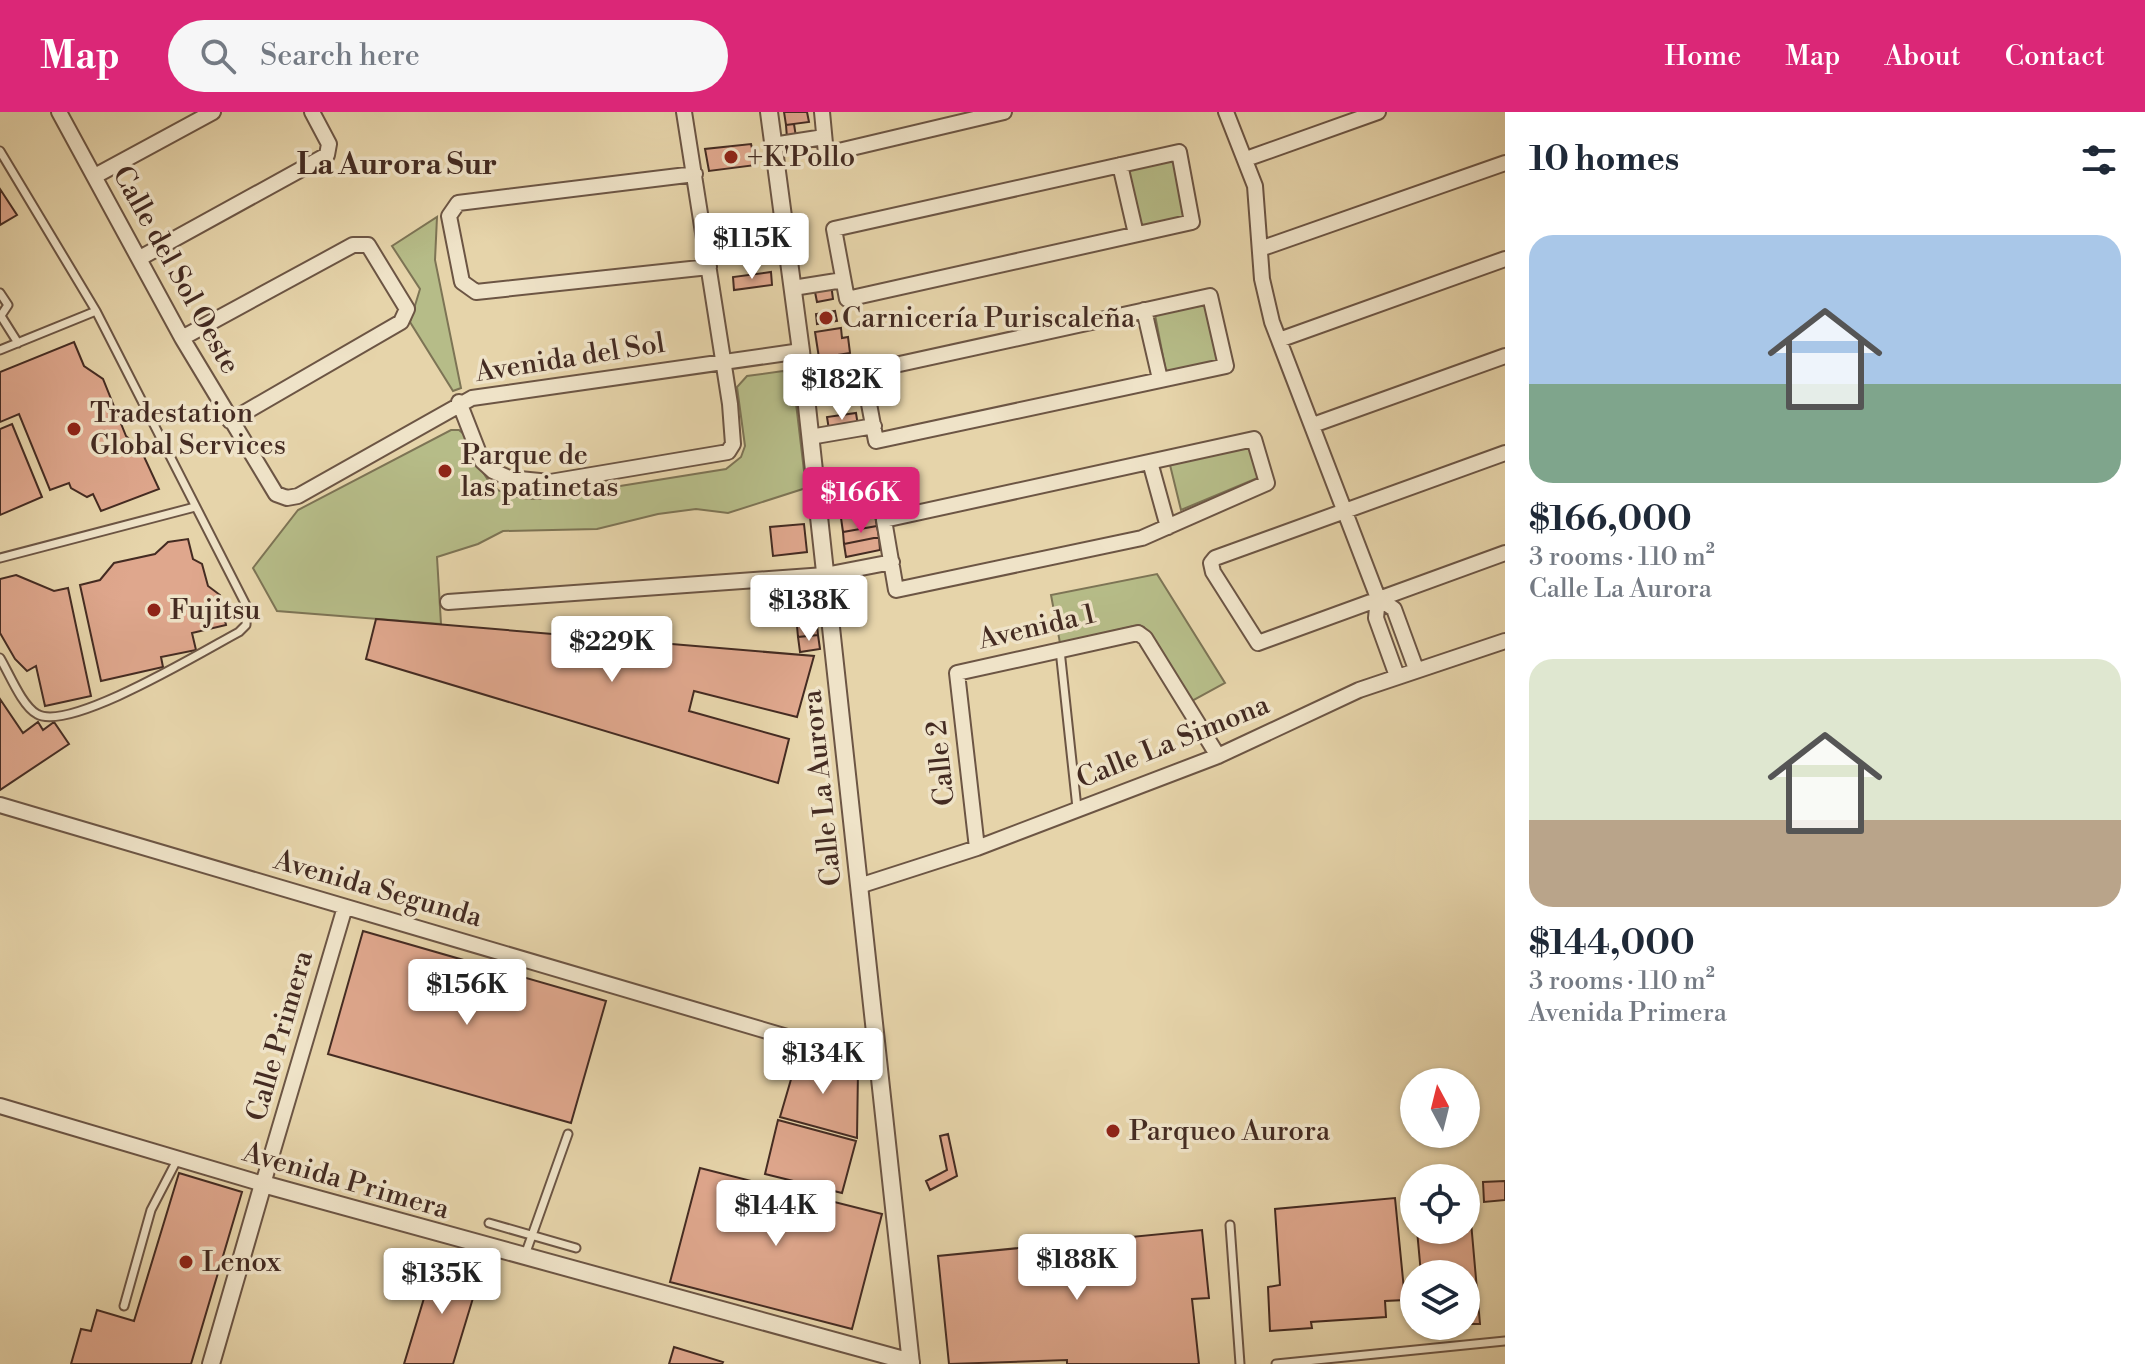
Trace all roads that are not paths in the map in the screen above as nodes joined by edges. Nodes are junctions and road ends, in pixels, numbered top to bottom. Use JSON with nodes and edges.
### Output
{"nodes":[{"id":1,"x":59,"y":112,"type":"edge"},
{"id":2,"x":213,"y":112,"type":"edge"},
{"id":3,"x":312,"y":112,"type":"edge"},
{"id":4,"x":684,"y":112,"type":"edge"},
{"id":5,"x":769,"y":112,"type":"edge"},
{"id":6,"x":822,"y":112,"type":"edge"},
{"id":7,"x":1004,"y":112,"type":"edge"},
{"id":8,"x":1226,"y":112,"type":"edge"},
{"id":9,"x":1378,"y":112,"type":"edge"},
{"id":10,"x":824,"y":137,"type":"junction"},
{"id":11,"x":773,"y":145,"type":"junction"},
{"id":12,"x":0,"y":151,"type":"edge"},
{"id":13,"x":1246,"y":159,"type":"junction"},
{"id":14,"x":1505,"y":163,"type":"edge"},
{"id":15,"x":1120,"y":165,"type":"junction"},
{"id":16,"x":695,"y":174,"type":"junction"},
{"id":17,"x":95,"y":176,"type":"junction"},
{"id":18,"x":1136,"y":234,"type":"junction"},
{"id":19,"x":1260,"y":249,"type":"junction"},
{"id":20,"x":140,"y":258,"type":"junction"},
{"id":21,"x":1505,"y":259,"type":"edge"},
{"id":22,"x":709,"y":267,"type":"junction"},
{"id":23,"x":843,"y":280,"type":"junction"},
{"id":24,"x":793,"y":288,"type":"junction"},
{"id":25,"x":0,"y":293,"type":"edge"},
{"id":26,"x":1144,"y":310,"type":"junction"},
{"id":27,"x":96,"y":311,"type":"junction"},
{"id":28,"x":1,"y":316,"type":"edge"},
{"id":29,"x":182,"y":338,"type":"junction"},
{"id":30,"x":1279,"y":340,"type":"junction"},
{"id":31,"x":18,"y":343,"type":"junction"},
{"id":32,"x":0,"y":350,"type":"edge"},
{"id":33,"x":801,"y":351,"type":"junction"},
{"id":34,"x":1505,"y":356,"type":"edge"},
{"id":35,"x":725,"y":362,"type":"junction"},
{"id":36,"x":1160,"y":379,"type":"junction"},
{"id":37,"x":459,"y":402,"type":"junction"},
{"id":38,"x":230,"y":421,"type":"junction"},
{"id":39,"x":1313,"y":425,"type":"junction"},
{"id":40,"x":874,"y":426,"type":"junction"},
{"id":41,"x":810,"y":437,"type":"junction"},
{"id":42,"x":1505,"y":453,"type":"edge"},
{"id":43,"x":1150,"y":462,"type":"junction"},
{"id":44,"x":276,"y":494,"type":"joint"},
{"id":45,"x":195,"y":507,"type":"junction"},
{"id":46,"x":1347,"y":509,"type":"junction"},
{"id":47,"x":1168,"y":527,"type":"junction"},
{"id":48,"x":1505,"y":553,"type":"edge"},
{"id":49,"x":0,"y":558,"type":"edge"},
{"id":50,"x":892,"y":562,"type":"junction"},
{"id":51,"x":825,"y":575,"type":"junction"},
{"id":52,"x":1378,"y":598,"type":"junction"},
{"id":53,"x":448,"y":602,"type":"dead end"},
{"id":54,"x":1505,"y":641,"type":"edge"},
{"id":55,"x":1060,"y":648,"type":"junction"},
{"id":56,"x":0,"y":658,"type":"edge"},
{"id":57,"x":1416,"y":669,"type":"junction"},
{"id":58,"x":957,"y":673,"type":"joint"},
{"id":59,"x":1397,"y":676,"type":"junction"},
{"id":60,"x":1218,"y":756,"type":"junction"},
{"id":61,"x":0,"y":805,"type":"edge"},
{"id":62,"x":1077,"y":808,"type":"junction"},
{"id":63,"x":977,"y":848,"type":"junction"},
{"id":64,"x":859,"y":886,"type":"junction"},
{"id":65,"x":345,"y":907,"type":"junction"},
{"id":66,"x":879,"y":1064,"type":"junction"},
{"id":67,"x":0,"y":1106,"type":"edge"},
{"id":68,"x":568,"y":1134,"type":"dead end"},
{"id":69,"x":177,"y":1160,"type":"junction"},
{"id":70,"x":263,"y":1184,"type":"junction"},
{"id":71,"x":489,"y":1223,"type":"dead end"},
{"id":72,"x":1230,"y":1225,"type":"dead end"},
{"id":73,"x":533,"y":1235,"type":"junction"},
{"id":74,"x":576,"y":1248,"type":"dead end"},
{"id":75,"x":524,"y":1258,"type":"junction"},
{"id":76,"x":124,"y":1306,"type":"dead end"},
{"id":77,"x":1505,"y":1341,"type":"edge"},
{"id":78,"x":911,"y":1363,"type":"edge"},
{"id":79,"x":211,"y":1364,"type":"edge"},
{"id":80,"x":1240,"y":1364,"type":"edge"},
{"id":81,"x":1276,"y":1364,"type":"edge"}],
"edges":[{"from":1,"to":17,"type":"street","name":"Calle del Sol Oeste"},
{"from":2,"to":17,"type":"street"},
{"from":3,"to":20,"type":"street"},
{"from":4,"to":16,"type":"street"},
{"from":5,"to":11,"type":"street","name":"Calle La Aurora"},
{"from":6,"to":10,"type":"street"},
{"from":7,"to":10,"type":"street"},
{"from":8,"to":13,"type":"street"},
{"from":9,"to":13,"type":"street"},
{"from":10,"to":11,"type":"street"},
{"from":11,"to":24,"type":"street","name":"Calle La Aurora"},
{"from":12,"to":27,"type":"lane"},
{"from":13,"to":19,"type":"street"},
{"from":14,"to":19,"type":"street"},
{"from":15,"to":18,"type":"street"},
{"from":15,"to":18,"type":"street"},
{"from":15,"to":23,"type":"street"},
{"from":16,"to":22,"type":"street"},
{"from":16,"to":22,"type":"street"},
{"from":17,"to":20,"type":"street","name":"Calle del Sol Oeste"},
{"from":18,"to":23,"type":"street"},
{"from":19,"to":30,"type":"street"},
{"from":20,"to":29,"type":"street","name":"Calle del Sol Oeste"},
{"from":21,"to":30,"type":"street"},
{"from":22,"to":35,"type":"street"},
{"from":23,"to":24,"type":"street"},
{"from":24,"to":33,"type":"street","name":"Calle La Aurora"},
{"from":25,"to":28,"type":"lane"},
{"from":26,"to":36,"type":"street"},
{"from":26,"to":36,"type":"street"},
{"from":26,"to":40,"type":"street"},
{"from":27,"to":31,"type":"lane"},
{"from":27,"to":45,"type":"lane"},
{"from":28,"to":31,"type":"lane"},
{"from":29,"to":38,"type":"street","name":"Calle del Sol Oeste"},
{"from":29,"to":38,"type":"street"},
{"from":30,"to":39,"type":"street"},
{"from":31,"to":32,"type":"lane"},
{"from":33,"to":35,"type":"street","name":"Avenida del Sol"},
{"from":33,"to":41,"type":"street","name":"Calle La Aurora"},
{"from":34,"to":39,"type":"street"},
{"from":35,"to":37,"type":"street","name":"Avenida del Sol"},
{"from":35,"to":37,"type":"street"},
{"from":36,"to":40,"type":"street"},
{"from":37,"to":44,"type":"street","name":"Avenida del Sol"},
{"from":38,"to":44,"type":"street","name":"Calle del Sol Oeste"},
{"from":39,"to":46,"type":"street"},
{"from":40,"to":41,"type":"street"},
{"from":41,"to":51,"type":"street","name":"Calle La Aurora"},
{"from":42,"to":46,"type":"street"},
{"from":43,"to":47,"type":"street"},
{"from":43,"to":47,"type":"street"},
{"from":43,"to":50,"type":"street"},
{"from":45,"to":49,"type":"lane"},
{"from":45,"to":56,"type":"lane"},
{"from":46,"to":52,"type":"street"},
{"from":46,"to":52,"type":"street"},
{"from":47,"to":50,"type":"street"},
{"from":48,"to":52,"type":"street"},
{"from":50,"to":51,"type":"street"},
{"from":51,"to":53,"type":"street"},
{"from":51,"to":64,"type":"street","name":"Calle La Aurora"},
{"from":52,"to":57,"type":"street"},
{"from":52,"to":59,"type":"street"},
{"from":54,"to":57,"type":"street","name":"Calle La Simona"},
{"from":55,"to":58,"type":"street","name":"Avenida 1"},
{"from":55,"to":60,"type":"street","name":"Avenida 1"},
{"from":55,"to":62,"type":"lane"},
{"from":57,"to":59,"type":"street","name":"Calle La Simona"},
{"from":58,"to":63,"type":"street","name":"Calle 2"},
{"from":59,"to":60,"type":"street","name":"Calle La Simona"},
{"from":60,"to":62,"type":"street","name":"Calle La Simona"},
{"from":61,"to":65,"type":"street","name":"Avenida Segunda"},
{"from":62,"to":63,"type":"street","name":"Calle La Simona"},
{"from":63,"to":64,"type":"street","name":"Calle La Simona"},
{"from":64,"to":66,"type":"street","name":"Calle La Aurora"},
{"from":65,"to":66,"type":"street","name":"Avenida Segunda"},
{"from":65,"to":70,"type":"street","name":"Calle Primera"},
{"from":66,"to":78,"type":"street","name":"Calle La Aurora"},
{"from":67,"to":69,"type":"street","name":"Avenida Primera"},
{"from":68,"to":73,"type":"lane"},
{"from":69,"to":70,"type":"street","name":"Avenida Primera"},
{"from":69,"to":76,"type":"lane"},
{"from":70,"to":75,"type":"street","name":"Avenida Primera"},
{"from":70,"to":79,"type":"street","name":"Calle Primera"},
{"from":71,"to":73,"type":"lane"},
{"from":72,"to":80,"type":"lane"},
{"from":73,"to":74,"type":"lane"},
{"from":73,"to":75,"type":"lane"},
{"from":75,"to":78,"type":"street","name":"Avenida Primera"},
{"from":77,"to":81,"type":"lane"}]}
